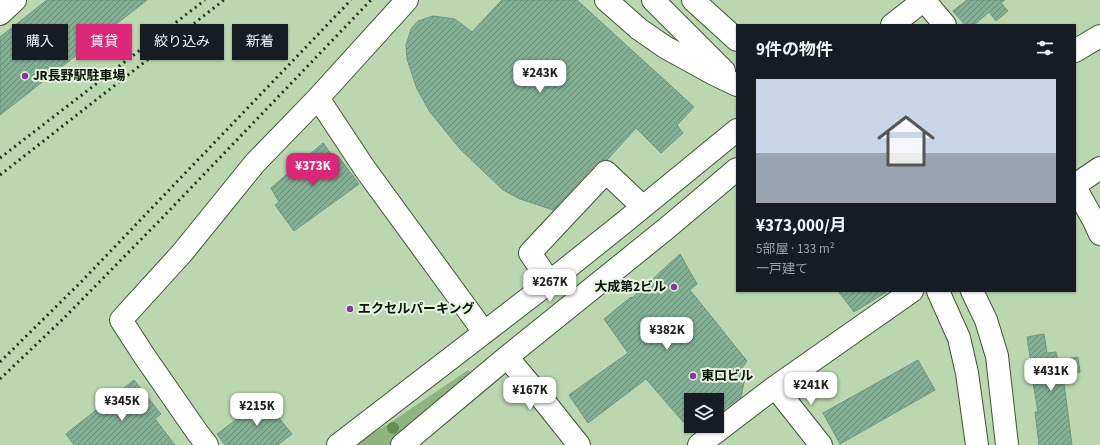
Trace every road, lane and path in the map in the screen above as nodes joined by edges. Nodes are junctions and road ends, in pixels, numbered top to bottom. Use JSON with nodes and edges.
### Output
{"nodes":[{"id":1,"x":407,"y":0,"type":"edge"},
{"id":2,"x":606,"y":0,"type":"edge"},
{"id":3,"x":653,"y":0,"type":"edge"},
{"id":4,"x":693,"y":0,"type":"edge"},
{"id":5,"x":924,"y":0,"type":"edge"},
{"id":6,"x":893,"y":24,"type":"edge"},
{"id":7,"x":944,"y":24,"type":"edge"},
{"id":8,"x":1100,"y":36,"type":"edge"},
{"id":9,"x":736,"y":39,"type":"edge"},
{"id":10,"x":1076,"y":51,"type":"edge"},
{"id":11,"x":736,"y":83,"type":"edge"},
{"id":12,"x":736,"y":84,"type":"edge"},
{"id":13,"x":318,"y":98,"type":"junction"},
{"id":14,"x":736,"y":131,"type":"edge"},
{"id":15,"x":1100,"y":168,"type":"edge"},
{"id":16,"x":736,"y":170,"type":"edge"},
{"id":17,"x":1076,"y":185,"type":"edge"},
{"id":18,"x":1076,"y":188,"type":"edge"},
{"id":19,"x":643,"y":207,"type":"junction"},
{"id":20,"x":1100,"y":234,"type":"edge"},
{"id":21,"x":549,"y":281,"type":"junction"},
{"id":22,"x":911,"y":292,"type":"edge"},
{"id":23,"x":938,"y":292,"type":"edge"},
{"id":24,"x":972,"y":292,"type":"edge"},
{"id":25,"x":484,"y":332,"type":"junction"},
{"id":26,"x":507,"y":357,"type":"junction"},
{"id":27,"x":775,"y":387,"type":"junction"},
{"id":28,"x":207,"y":445,"type":"edge"},
{"id":29,"x":338,"y":445,"type":"edge"},
{"id":30,"x":402,"y":445,"type":"edge"},
{"id":31,"x":579,"y":445,"type":"edge"},
{"id":32,"x":699,"y":445,"type":"edge"},
{"id":33,"x":821,"y":445,"type":"edge"},
{"id":34,"x":976,"y":445,"type":"edge"},
{"id":35,"x":1007,"y":445,"type":"edge"}],
"edges":[{"from":1,"to":13,"type":"street"},
{"from":2,"to":12,"type":"street"},
{"from":3,"to":11,"type":"street"},
{"from":4,"to":9,"type":"street"},
{"from":5,"to":6,"type":"street"},
{"from":5,"to":7,"type":"street"},
{"from":8,"to":10,"type":"street"},
{"from":13,"to":25,"type":"street"},
{"from":13,"to":28,"type":"street"},
{"from":14,"to":19,"type":"street"},
{"from":15,"to":17,"type":"street"},
{"from":16,"to":26,"type":"street"},
{"from":18,"to":20,"type":"street"},
{"from":19,"to":21,"type":"street"},
{"from":19,"to":21,"type":"street"},
{"from":21,"to":25,"type":"street"},
{"from":22,"to":27,"type":"street"},
{"from":23,"to":34,"type":"street"},
{"from":24,"to":35,"type":"street"},
{"from":25,"to":29,"type":"street"},
{"from":26,"to":30,"type":"street"},
{"from":26,"to":31,"type":"street"},
{"from":27,"to":32,"type":"street"},
{"from":27,"to":33,"type":"street"}]}
